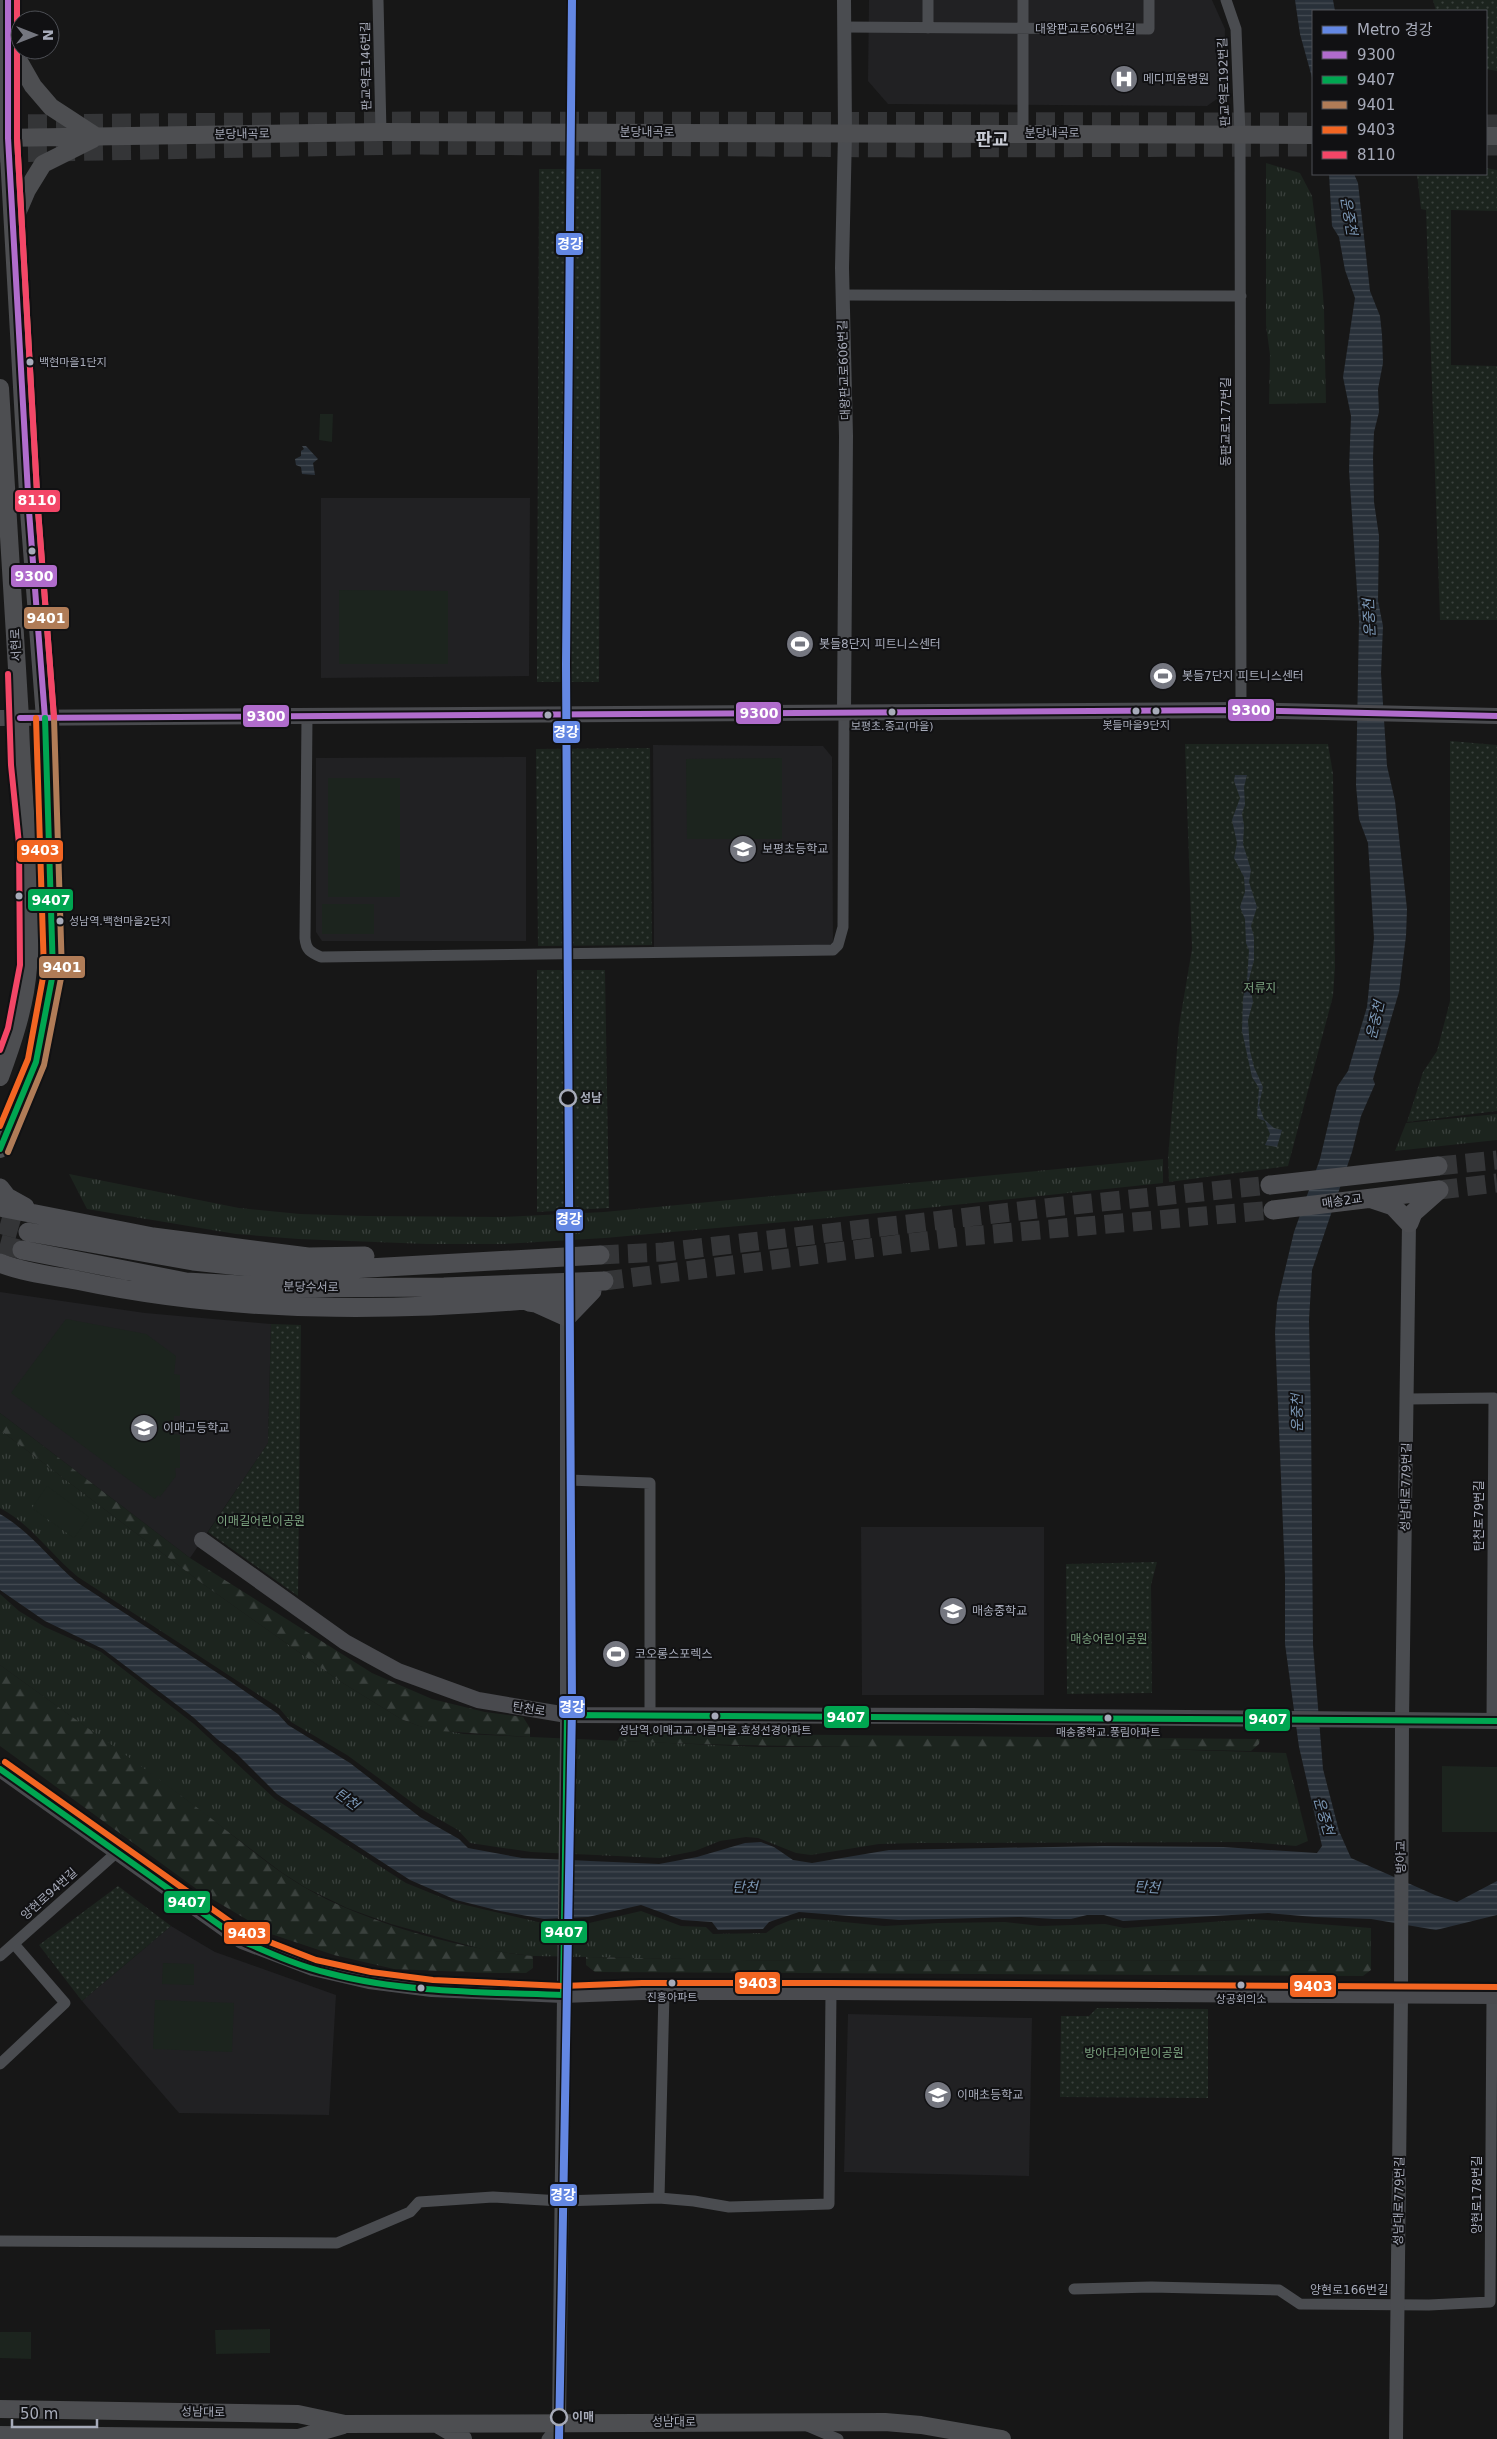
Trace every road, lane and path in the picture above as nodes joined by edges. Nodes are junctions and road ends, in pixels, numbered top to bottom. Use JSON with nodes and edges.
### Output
{"nodes":[{"id":1,"x":8,"y":0,"type":"edge"},
{"id":2,"x":378,"y":0,"type":"edge"},
{"id":3,"x":844,"y":0,"type":"edge"},
{"id":4,"x":928,"y":0,"type":"edge"},
{"id":5,"x":1023,"y":0,"type":"edge"},
{"id":6,"x":1149,"y":0,"type":"edge"},
{"id":7,"x":1226,"y":0,"type":"edge"},
{"id":8,"x":844,"y":28,"type":"junction"},
{"id":9,"x":928,"y":28,"type":"junction"},
{"id":10,"x":1023,"y":29,"type":"junction"},
{"id":11,"x":8,"y":44,"type":"junction"},
{"id":12,"x":382,"y":132,"type":"junction"},
{"id":13,"x":845,"y":133,"type":"junction"},
{"id":14,"x":1023,"y":133,"type":"junction"},
{"id":15,"x":1240,"y":134,"type":"junction"},
{"id":16,"x":1312,"y":135,"type":"edge"},
{"id":17,"x":98,"y":137,"type":"junction"},
{"id":18,"x":4,"y":138,"type":"edge"},
{"id":19,"x":13,"y":224,"type":"junction"},
{"id":20,"x":842,"y":295,"type":"junction"},
{"id":21,"x":1241,"y":296,"type":"junction"},
{"id":22,"x":0,"y":388,"type":"edge"},
{"id":23,"x":1241,"y":710,"type":"junction"},
{"id":24,"x":844,"y":712,"type":"junction"},
{"id":25,"x":1497,"y":716,"type":"edge"},
{"id":26,"x":307,"y":717,"type":"junction"},
{"id":27,"x":0,"y":718,"type":"edge"},
{"id":28,"x":20,"y":718,"type":"junction"},
{"id":29,"x":45,"y":718,"type":"junction"},
{"id":30,"x":0,"y":1078,"type":"edge"},
{"id":31,"x":0,"y":1149,"type":"edge"},
{"id":32,"x":1438,"y":1166,"type":"tunnel mouth"},
{"id":33,"x":1270,"y":1185,"type":"tunnel mouth"},
{"id":34,"x":0,"y":1188,"type":"edge"},
{"id":35,"x":1397,"y":1200,"type":"junction"},
{"id":36,"x":0,"y":1208,"type":"edge"},
{"id":37,"x":1278,"y":1210,"type":"tunnel mouth"},
{"id":38,"x":40,"y":1214,"type":"junction"},
{"id":39,"x":1409,"y":1223,"type":"junction"},
{"id":40,"x":28,"y":1232,"type":"tunnel mouth"},
{"id":41,"x":22,"y":1250,"type":"tunnel mouth"},
{"id":42,"x":600,"y":1256,"type":"tunnel mouth"},
{"id":43,"x":534,"y":1259,"type":"junction"},
{"id":44,"x":0,"y":1263,"type":"edge"},
{"id":45,"x":588,"y":1294,"type":"junction"},
{"id":46,"x":520,"y":1301,"type":"junction"},
{"id":47,"x":567,"y":1317,"type":"junction"},
{"id":48,"x":1408,"y":1399,"type":"junction"},
{"id":49,"x":568,"y":1480,"type":"junction"},
{"id":50,"x":202,"y":1540,"type":"dead end"},
{"id":51,"x":567,"y":1715,"type":"junction"},
{"id":52,"x":650,"y":1715,"type":"junction"},
{"id":53,"x":1402,"y":1721,"type":"junction"},
{"id":54,"x":1495,"y":1721,"type":"edge"},
{"id":55,"x":1402,"y":1750,"type":"joint"},
{"id":56,"x":0,"y":1769,"type":"edge"},
{"id":57,"x":116,"y":1853,"type":"junction"},
{"id":58,"x":14,"y":1944,"type":"junction"},
{"id":59,"x":0,"y":1956,"type":"edge"},
{"id":60,"x":1401,"y":1963,"type":"joint"},
{"id":61,"x":664,"y":1992,"type":"junction"},
{"id":62,"x":830,"y":1992,"type":"junction"},
{"id":63,"x":563,"y":1995,"type":"junction"},
{"id":64,"x":1401,"y":1995,"type":"junction"},
{"id":65,"x":1495,"y":1996,"type":"edge"},
{"id":66,"x":0,"y":2064,"type":"edge"},
{"id":67,"x":1494,"y":2189,"type":"edge"},
{"id":68,"x":659,"y":2198,"type":"junction"},
{"id":69,"x":561,"y":2201,"type":"junction"},
{"id":70,"x":0,"y":2241,"type":"edge"},
{"id":71,"x":1074,"y":2289,"type":"dead end"},
{"id":72,"x":1398,"y":2304,"type":"junction"},
{"id":73,"x":0,"y":2409,"type":"edge"},
{"id":74,"x":799,"y":2422,"type":"junction"},
{"id":75,"x":558,"y":2423,"type":"junction"},
{"id":76,"x":344,"y":2424,"type":"junction"},
{"id":77,"x":436,"y":2424,"type":"junction"},
{"id":78,"x":0,"y":2435,"type":"edge"},
{"id":79,"x":219,"y":2438,"type":"edge"},
{"id":80,"x":463,"y":2439,"type":"edge"},
{"id":81,"x":547,"y":2439,"type":"edge"},
{"id":82,"x":838,"y":2439,"type":"edge"},
{"id":83,"x":1002,"y":2439,"type":"edge"},
{"id":84,"x":1396,"y":2439,"type":"edge"}],
"edges":[{"from":1,"to":11,"type":"main road","name":"서현로"},
{"from":2,"to":12,"type":"street","name":"판교역로146번길"},
{"from":3,"to":8,"type":"street","name":"대왕판교로606번길"},
{"from":4,"to":9,"type":"street"},
{"from":5,"to":10,"type":"street","name":"대왕판교로606번길"},
{"from":6,"to":10,"type":"street","name":"대왕판교로606번길"},
{"from":7,"to":15,"type":"street","name":"판교역로192번길"},
{"from":8,"to":9,"type":"street","name":"대왕판교로606번길"},
{"from":8,"to":13,"type":"street","name":"대왕판교로606번길"},
{"from":9,"to":10,"type":"street","name":"대왕판교로606번길"},
{"from":10,"to":14,"type":"street","name":"대왕판교로606번길"},
{"from":11,"to":17,"type":"main road"},
{"from":11,"to":18,"type":"main road","name":"서현로"},
{"from":12,"to":13,"type":"main road","name":"분당내곡로"},
{"from":12,"to":17,"type":"main road","name":"분당내곡로"},
{"from":13,"to":14,"type":"main road","name":"분당내곡로"},
{"from":13,"to":20,"type":"street","name":"대왕판교로606번길"},
{"from":14,"to":15,"type":"main road","name":"분당내곡로"},
{"from":15,"to":16,"type":"main road","name":"분당내곡로"},
{"from":15,"to":21,"type":"street","name":"동판교로177번길"},
{"from":17,"to":18,"type":"main road","name":"분당내곡로"},
{"from":17,"to":19,"type":"main road"},
{"from":18,"to":19,"type":"main road","name":"서현로"},
{"from":19,"to":29,"type":"main road","name":"서현로"},
{"from":20,"to":21,"type":"street"},
{"from":20,"to":24,"type":"street","name":"대왕판교로606번길"},
{"from":21,"to":23,"type":"street","name":"동판교로177번길"},
{"from":22,"to":28,"type":"main road","name":"서현로"},
{"from":23,"to":24,"type":"main road"},
{"from":23,"to":25,"type":"main road"},
{"from":24,"to":26,"type":"main road"},
{"from":24,"to":26,"type":"street"},
{"from":26,"to":29,"type":"main road"},
{"from":27,"to":28,"type":"main road"},
{"from":28,"to":29,"type":"main road"},
{"from":28,"to":30,"type":"main road","name":"서현로"},
{"from":29,"to":31,"type":"main road","name":"서현로"},
{"from":32,"to":33,"type":"highway","name":"매송2교"},
{"from":34,"to":38,"type":"highway"},
{"from":35,"to":37,"type":"highway","name":"매송2교"},
{"from":35,"to":39,"type":"highway"},
{"from":35,"to":39,"type":"highway"},
{"from":36,"to":38,"type":"highway"},
{"from":38,"to":43,"type":"highway"},
{"from":39,"to":48,"type":"street","name":"성남대로779번길"},
{"from":40,"to":43,"type":"highway","name":"분당수서로"},
{"from":41,"to":45,"type":"highway","name":"분당수서로"},
{"from":42,"to":43,"type":"highway","name":"분당수서로"},
{"from":44,"to":46,"type":"highway"},
{"from":45,"to":46,"type":"highway"},
{"from":45,"to":47,"type":"highway"},
{"from":46,"to":47,"type":"highway"},
{"from":47,"to":49,"type":"street"},
{"from":48,"to":53,"type":"street","name":"성남대로779번길"},
{"from":48,"to":54,"type":"street","name":"탄천로79번길"},
{"from":49,"to":51,"type":"street"},
{"from":49,"to":52,"type":"street"},
{"from":50,"to":51,"type":"main road","name":"탄천로"},
{"from":51,"to":52,"type":"main road","name":"탄천로"},
{"from":51,"to":63,"type":"street"},
{"from":52,"to":53,"type":"main road","name":"탄천로"},
{"from":53,"to":54,"type":"main road"},
{"from":53,"to":55,"type":"street","name":"성남대로779번길"},
{"from":55,"to":60,"type":"street","name":"방아교"},
{"from":56,"to":57,"type":"main road"},
{"from":57,"to":58,"type":"street","name":"양현로94번길"},
{"from":57,"to":63,"type":"main road"},
{"from":58,"to":59,"type":"street","name":"양현로94번길"},
{"from":58,"to":66,"type":"street"},
{"from":60,"to":64,"type":"street","name":"성남대로779번길"},
{"from":61,"to":62,"type":"main road"},
{"from":61,"to":63,"type":"main road"},
{"from":61,"to":68,"type":"street"},
{"from":62,"to":64,"type":"main road"},
{"from":62,"to":68,"type":"street"},
{"from":63,"to":69,"type":"street"},
{"from":64,"to":65,"type":"main road"},
{"from":64,"to":72,"type":"street","name":"성남대로779번길"},
{"from":65,"to":67,"type":"street","name":"양현로178번길"},
{"from":67,"to":72,"type":"street","name":"양현로178번길"},
{"from":68,"to":69,"type":"street"},
{"from":69,"to":70,"type":"street"},
{"from":69,"to":75,"type":"street"},
{"from":71,"to":72,"type":"street","name":"양현로166번길"},
{"from":72,"to":84,"type":"street","name":"성남대로779번길"},
{"from":73,"to":76,"type":"main road","name":"성남대로"},
{"from":74,"to":75,"type":"main road","name":"성남대로"},
{"from":74,"to":82,"type":"street"},
{"from":74,"to":83,"type":"main road","name":"성남대로"},
{"from":75,"to":77,"type":"main road","name":"성남대로"},
{"from":75,"to":81,"type":"street"},
{"from":76,"to":77,"type":"main road","name":"성남대로"},
{"from":76,"to":79,"type":"main road","name":"성남대로"},
{"from":77,"to":80,"type":"main road"},
{"from":78,"to":79,"type":"main road","name":"성남대로"}]}
